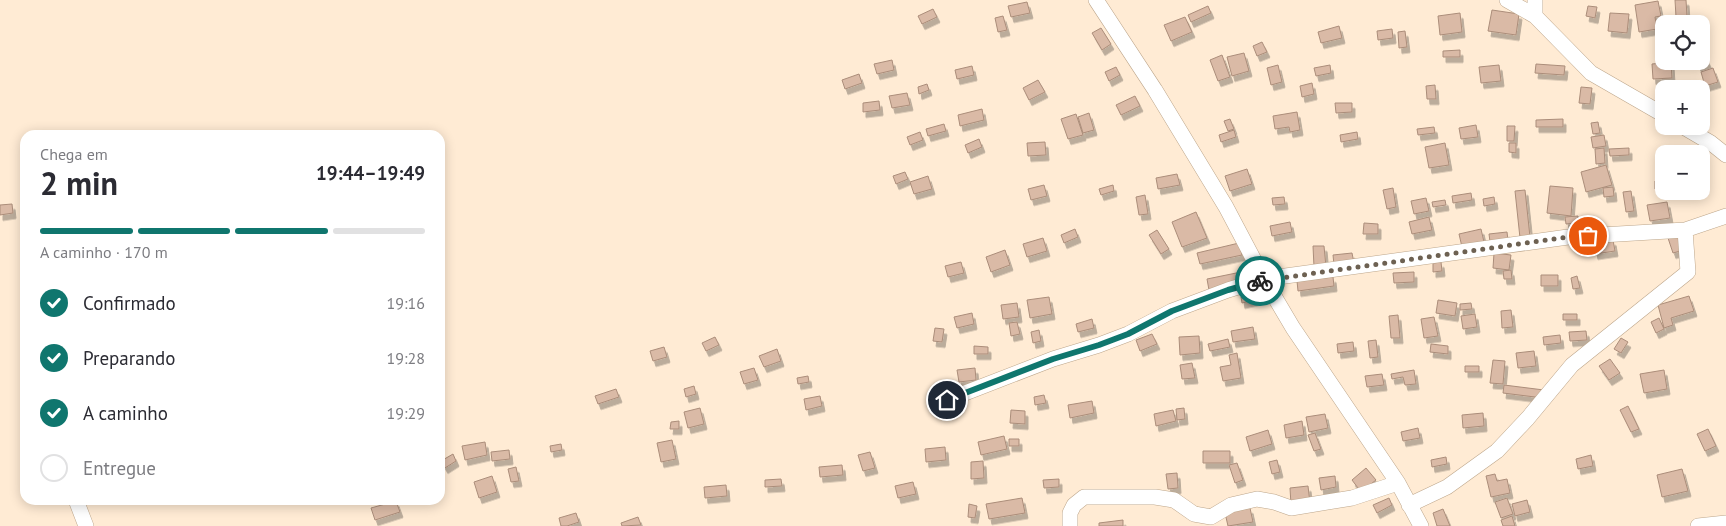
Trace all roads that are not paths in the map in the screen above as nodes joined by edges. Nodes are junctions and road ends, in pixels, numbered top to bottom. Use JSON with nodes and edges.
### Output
{"nodes":[{"id":1,"x":1096,"y":0,"type":"edge"},
{"id":2,"x":1507,"y":0,"type":"edge"},
{"id":3,"x":1536,"y":0,"type":"edge"},
{"id":4,"x":1535,"y":16,"type":"junction"},
{"id":5,"x":1655,"y":110,"type":"edge"},
{"id":6,"x":1697,"y":135,"type":"edge"},
{"id":7,"x":1726,"y":155,"type":"edge"},
{"id":8,"x":1726,"y":216,"type":"edge"},
{"id":9,"x":1685,"y":230,"type":"junction"},
{"id":10,"x":1264,"y":280,"type":"junction"},
{"id":11,"x":947,"y":400,"type":"dead end"},
{"id":12,"x":1398,"y":483,"type":"junction"},
{"id":13,"x":78,"y":505,"type":"edge"},
{"id":14,"x":1409,"y":505,"type":"junction"},
{"id":15,"x":1726,"y":523,"type":"edge"},
{"id":16,"x":86,"y":526,"type":"edge"},
{"id":17,"x":1070,"y":526,"type":"edge"},
{"id":18,"x":1421,"y":526,"type":"edge"},
{"id":19,"x":1698,"y":526,"type":"edge"}],
"edges":[{"from":1,"to":10,"type":"street"},
{"from":2,"to":4,"type":"street"},
{"from":3,"to":4,"type":"street"},
{"from":4,"to":5,"type":"street"},
{"from":6,"to":7,"type":"street"},
{"from":8,"to":9,"type":"street"},
{"from":9,"to":10,"type":"street"},
{"from":9,"to":14,"type":"street"},
{"from":10,"to":11,"type":"street"},
{"from":10,"to":12,"type":"street"},
{"from":12,"to":14,"type":"street"},
{"from":12,"to":17,"type":"street"},
{"from":13,"to":16,"type":"street"},
{"from":14,"to":18,"type":"street"},
{"from":15,"to":19,"type":"street"}]}
